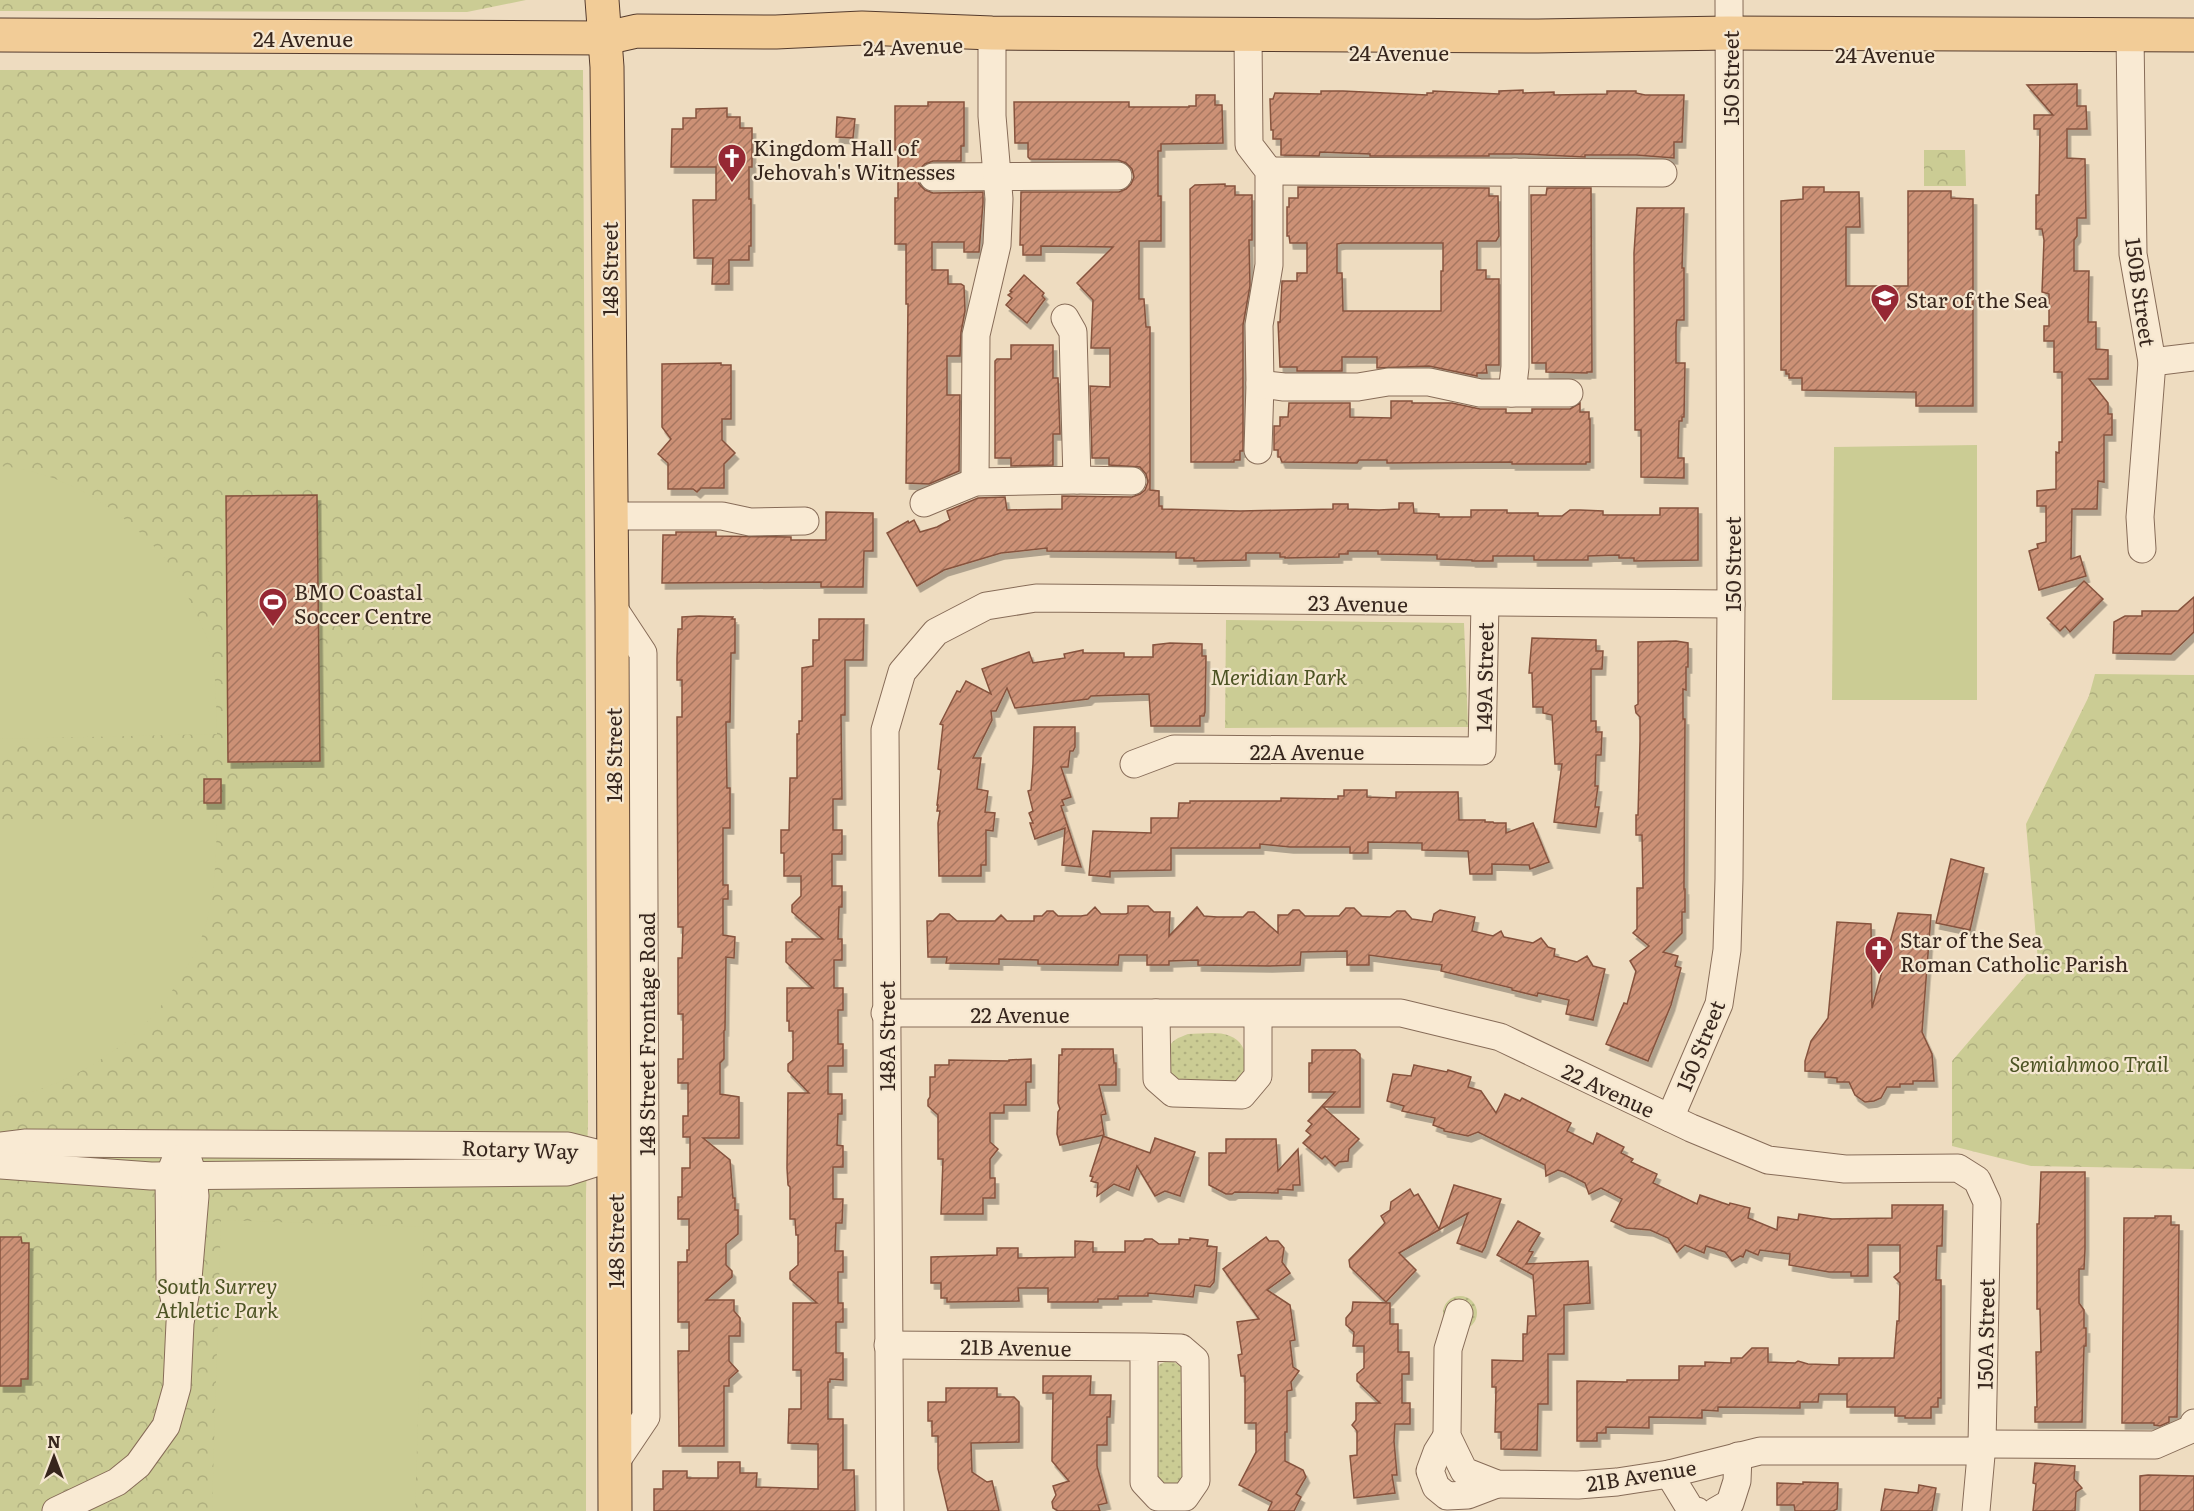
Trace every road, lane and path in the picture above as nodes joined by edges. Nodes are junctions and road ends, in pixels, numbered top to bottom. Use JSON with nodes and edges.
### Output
{"nodes":[{"id":1,"x":602,"y":0,"type":"edge"},
{"id":2,"x":1729,"y":0,"type":"edge"},
{"id":3,"x":0,"y":35,"type":"edge"},
{"id":4,"x":2194,"y":35,"type":"edge"},
{"id":5,"x":606,"y":38,"type":"junction"},
{"id":6,"x":1248,"y":42,"type":"junction"},
{"id":7,"x":1728,"y":42,"type":"junction"},
{"id":8,"x":992,"y":43,"type":"junction"},
{"id":9,"x":2130,"y":44,"type":"junction"},
{"id":10,"x":2194,"y":55,"type":"edge"},
{"id":11,"x":1269,"y":171,"type":"junction"},
{"id":12,"x":1515,"y":172,"type":"junction"},
{"id":13,"x":1662,"y":173,"type":"dead end"},
{"id":14,"x":998,"y":176,"type":"junction"},
{"id":15,"x":1118,"y":176,"type":"dead end"},
{"id":16,"x":933,"y":177,"type":"dead end"},
{"id":17,"x":1065,"y":318,"type":"dead end"},
{"id":18,"x":2194,"y":357,"type":"edge"},
{"id":19,"x":2152,"y":362,"type":"junction"},
{"id":20,"x":1260,"y":384,"type":"junction"},
{"id":21,"x":1512,"y":393,"type":"junction"},
{"id":22,"x":1569,"y":393,"type":"dead end"},
{"id":23,"x":1258,"y":450,"type":"dead end"},
{"id":24,"x":1077,"y":480,"type":"junction"},
{"id":25,"x":1132,"y":481,"type":"dead end"},
{"id":26,"x":975,"y":482,"type":"junction"},
{"id":27,"x":924,"y":503,"type":"dead end"},
{"id":28,"x":611,"y":516,"type":"junction"},
{"id":29,"x":805,"y":521,"type":"dead end"},
{"id":30,"x":2142,"y":549,"type":"dead end"},
{"id":31,"x":1485,"y":603,"type":"junction"},
{"id":32,"x":1731,"y":604,"type":"junction"},
{"id":33,"x":612,"y":606,"type":"junction"},
{"id":34,"x":986,"y":606,"type":"joint"},
{"id":35,"x":1482,"y":751,"type":"joint"},
{"id":36,"x":1134,"y":764,"type":"dead end"},
{"id":37,"x":885,"y":1013,"type":"junction"},
{"id":38,"x":1156,"y":1013,"type":"junction"},
{"id":39,"x":1258,"y":1014,"type":"junction"},
{"id":40,"x":1670,"y":1118,"type":"junction"},
{"id":41,"x":183,"y":1145,"type":"junction"},
{"id":42,"x":0,"y":1146,"type":"edge"},
{"id":43,"x":614,"y":1157,"type":"junction"},
{"id":44,"x":0,"y":1165,"type":"edge"},
{"id":45,"x":1958,"y":1168,"type":"joint"},
{"id":46,"x":181,"y":1175,"type":"junction"},
{"id":47,"x":1459,"y":1313,"type":"dead end"},
{"id":48,"x":888,"y":1344,"type":"junction"},
{"id":49,"x":1144,"y":1347,"type":"junction"},
{"id":50,"x":2194,"y":1423,"type":"edge"},
{"id":51,"x":1982,"y":1448,"type":"junction"},
{"id":52,"x":1738,"y":1456,"type":"junction"},
{"id":53,"x":615,"y":1463,"type":"junction"},
{"id":54,"x":1670,"y":1474,"type":"junction"},
{"id":55,"x":56,"y":1511,"type":"edge"},
{"id":56,"x":615,"y":1511,"type":"edge"},
{"id":57,"x":890,"y":1511,"type":"edge"},
{"id":58,"x":1697,"y":1511,"type":"edge"},
{"id":59,"x":1716,"y":1511,"type":"edge"},
{"id":60,"x":1976,"y":1511,"type":"edge"}],
"edges":[{"from":1,"to":5,"type":"main road","name":"148 Street"},
{"from":2,"to":7,"type":"street","name":"150 Street"},
{"from":3,"to":5,"type":"main road","name":"24 Avenue"},
{"from":4,"to":9,"type":"main road","name":"24 Avenue"},
{"from":5,"to":6,"type":"main road","name":"24 Avenue"},
{"from":5,"to":8,"type":"main road","name":"24 Avenue"},
{"from":5,"to":28,"type":"main road","name":"148 Street"},
{"from":6,"to":7,"type":"main road","name":"24 Avenue"},
{"from":6,"to":8,"type":"main road","name":"24 Avenue"},
{"from":6,"to":11,"type":"street"},
{"from":7,"to":9,"type":"main road","name":"24 Avenue"},
{"from":7,"to":32,"type":"street","name":"150 Street"},
{"from":8,"to":14,"type":"street"},
{"from":9,"to":10,"type":"main road","name":"24 Avenue"},
{"from":9,"to":19,"type":"street","name":"150B Street"},
{"from":11,"to":12,"type":"street"},
{"from":11,"to":20,"type":"street"},
{"from":12,"to":13,"type":"street"},
{"from":12,"to":21,"type":"street"},
{"from":14,"to":15,"type":"street"},
{"from":14,"to":16,"type":"street"},
{"from":14,"to":26,"type":"street"},
{"from":17,"to":24,"type":"street"},
{"from":18,"to":19,"type":"street"},
{"from":19,"to":30,"type":"street","name":"150B Street"},
{"from":20,"to":21,"type":"street"},
{"from":20,"to":23,"type":"street"},
{"from":21,"to":22,"type":"street"},
{"from":24,"to":25,"type":"street"},
{"from":24,"to":26,"type":"street"},
{"from":26,"to":27,"type":"street"},
{"from":28,"to":29,"type":"street"},
{"from":28,"to":33,"type":"main road","name":"148 Street"},
{"from":31,"to":32,"type":"street","name":"23 Avenue"},
{"from":31,"to":34,"type":"street","name":"23 Avenue"},
{"from":31,"to":35,"type":"street","name":"149A Street"},
{"from":32,"to":40,"type":"street","name":"150 Street"},
{"from":33,"to":43,"type":"main road","name":"148 Street"},
{"from":33,"to":53,"type":"street","name":"148 Street Frontage Road"},
{"from":34,"to":37,"type":"street","name":"148A Street"},
{"from":35,"to":36,"type":"street","name":"22A Avenue"},
{"from":37,"to":38,"type":"street","name":"22 Avenue"},
{"from":37,"to":48,"type":"street","name":"148A Street"},
{"from":38,"to":39,"type":"street","name":"22 Avenue"},
{"from":38,"to":39,"type":"street"},
{"from":39,"to":40,"type":"street","name":"22 Avenue"},
{"from":40,"to":45,"type":"street","name":"22 Avenue"},
{"from":41,"to":42,"type":"street","name":"Rotary Way"},
{"from":41,"to":43,"type":"street","name":"Rotary Way"},
{"from":41,"to":46,"type":"street"},
{"from":43,"to":46,"type":"street","name":"Rotary Way"},
{"from":43,"to":53,"type":"main road","name":"148 Street"},
{"from":44,"to":46,"type":"street","name":"Rotary Way"},
{"from":45,"to":51,"type":"street","name":"150A Street"},
{"from":46,"to":55,"type":"street"},
{"from":47,"to":54,"type":"street","name":"21B Avenue"},
{"from":48,"to":49,"type":"street","name":"21B Avenue"},
{"from":48,"to":57,"type":"street","name":"148A Street"},
{"from":49,"to":49,"type":"street","name":"21B Avenue"},
{"from":50,"to":51,"type":"street","name":"21B Avenue"},
{"from":51,"to":52,"type":"street","name":"21B Avenue"},
{"from":51,"to":60,"type":"street","name":"150A Street"},
{"from":52,"to":54,"type":"street","name":"21B Avenue"},
{"from":52,"to":59,"type":"street"},
{"from":53,"to":56,"type":"main road","name":"148 Street"},
{"from":54,"to":58,"type":"street"}]}
